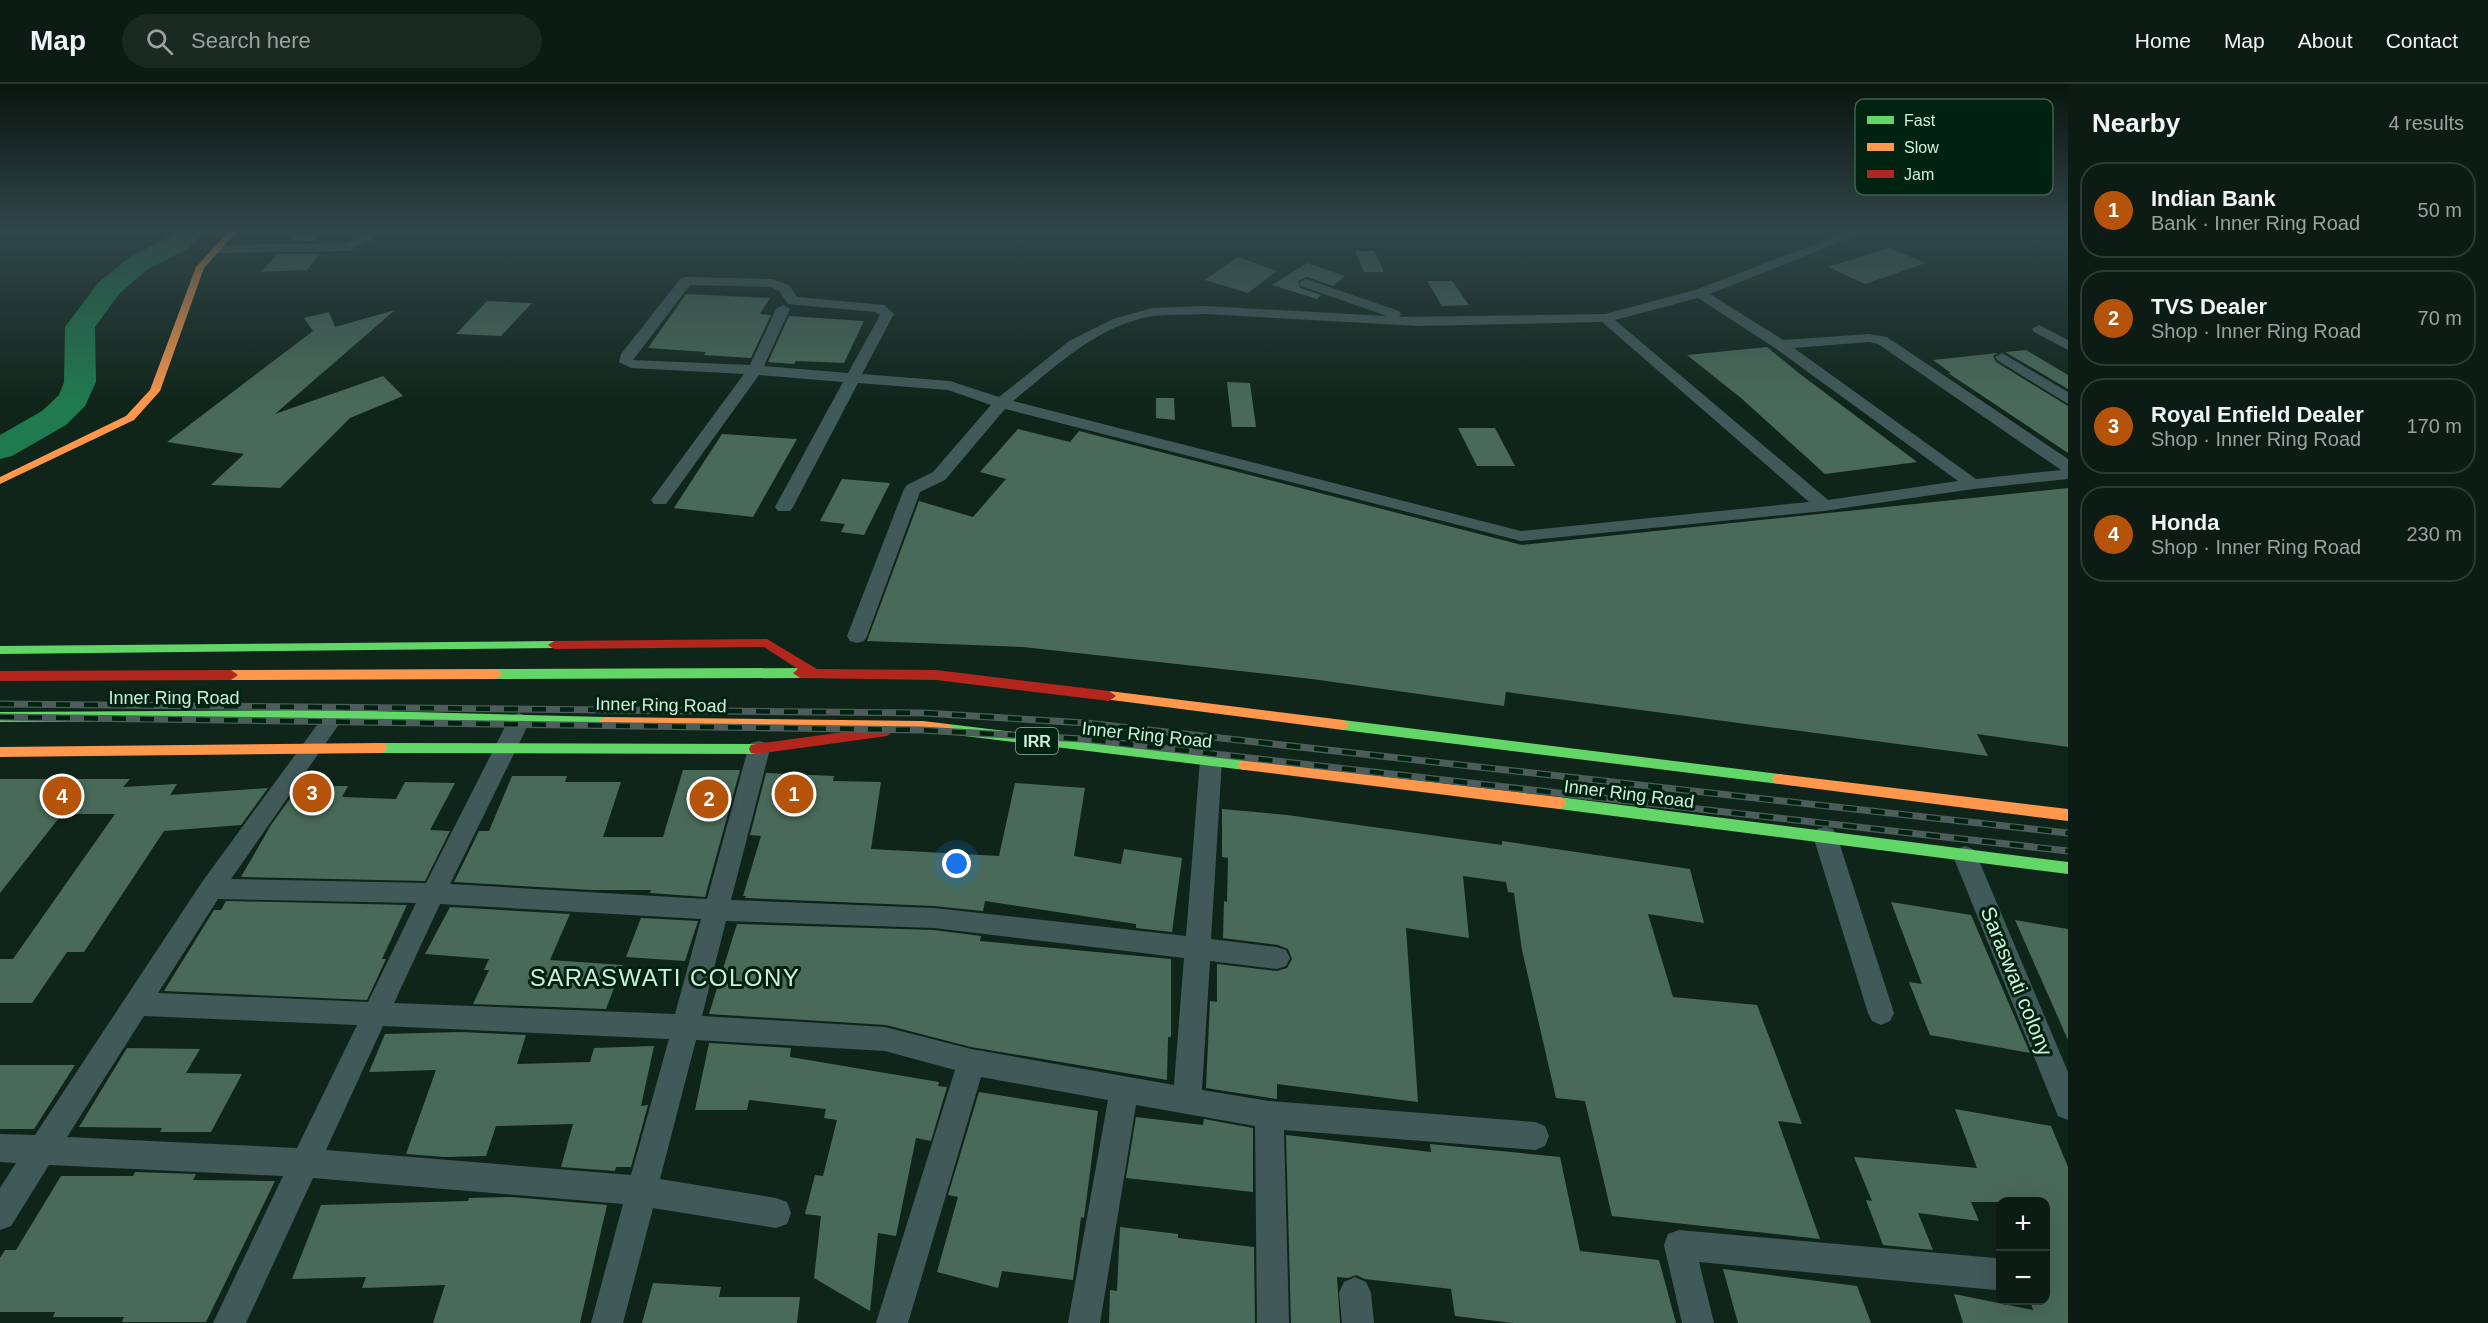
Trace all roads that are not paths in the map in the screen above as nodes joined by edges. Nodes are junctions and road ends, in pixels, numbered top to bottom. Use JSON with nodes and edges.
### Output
{"nodes":[{"id":1,"x":193,"y":287,"type":"edge"},
{"id":2,"x":681,"y":287,"type":"edge"},
{"id":3,"x":781,"y":287,"type":"edge"},
{"id":4,"x":1317,"y":287,"type":"edge"},
{"id":5,"x":1716,"y":287,"type":"edge"},
{"id":6,"x":1700,"y":293,"type":"junction"},
{"id":7,"x":783,"y":309,"type":"dead end"},
{"id":8,"x":1605,"y":318,"type":"junction"},
{"id":9,"x":1418,"y":322,"type":"junction"},
{"id":10,"x":2039,"y":329,"type":"dead end"},
{"id":11,"x":1780,"y":345,"type":"junction"},
{"id":12,"x":2068,"y":346,"type":"edge"},
{"id":13,"x":2002,"y":357,"type":"dead end"},
{"id":14,"x":755,"y":370,"type":"junction"},
{"id":15,"x":854,"y":377,"type":"junction"},
{"id":16,"x":2068,"y":399,"type":"edge"},
{"id":17,"x":1001,"y":403,"type":"junction"},
{"id":18,"x":2068,"y":467,"type":"edge"},
{"id":19,"x":2068,"y":474,"type":"edge"},
{"id":20,"x":0,"y":481,"type":"edge"},
{"id":21,"x":1973,"y":484,"type":"junction"},
{"id":22,"x":660,"y":500,"type":"dead end"},
{"id":23,"x":1824,"y":506,"type":"junction"},
{"id":24,"x":784,"y":507,"type":"dead end"},
{"id":25,"x":857,"y":636,"type":"dead end"},
{"id":26,"x":0,"y":650,"type":"edge"},
{"id":27,"x":814,"y":673,"type":"junction"},
{"id":28,"x":0,"y":676,"type":"edge"},
{"id":29,"x":335,"y":714,"type":"junction"},
{"id":30,"x":0,"y":717,"type":"edge"},
{"id":31,"x":519,"y":721,"type":"junction"},
{"id":32,"x":923,"y":726,"type":"junction"},
{"id":33,"x":507,"y":747,"type":"junction"},
{"id":34,"x":759,"y":749,"type":"junction"},
{"id":35,"x":309,"y":750,"type":"junction"},
{"id":36,"x":0,"y":752,"type":"edge"},
{"id":37,"x":1211,"y":760,"type":"junction"},
{"id":38,"x":1767,"y":778,"type":"junction"},
{"id":39,"x":1792,"y":794,"type":"dead end"},
{"id":40,"x":2068,"y":815,"type":"edge"},
{"id":41,"x":1806,"y":818,"type":"dead end"},
{"id":42,"x":1736,"y":826,"type":"junction"},
{"id":43,"x":1825,"y":836,"type":"junction"},
{"id":44,"x":1965,"y":856,"type":"junction"},
{"id":45,"x":2068,"y":868,"type":"edge"},
{"id":46,"x":211,"y":889,"type":"junction"},
{"id":47,"x":433,"y":893,"type":"junction"},
{"id":48,"x":717,"y":909,"type":"junction"},
{"id":49,"x":1197,"y":949,"type":"junction"},
{"id":50,"x":1277,"y":958,"type":"dead end"},
{"id":51,"x":136,"y":1004,"type":"junction"},
{"id":52,"x":376,"y":1013,"type":"junction"},
{"id":53,"x":1881,"y":1013,"type":"dead end"},
{"id":54,"x":685,"y":1027,"type":"junction"},
{"id":55,"x":971,"y":1062,"type":"junction"},
{"id":56,"x":1124,"y":1089,"type":"junction"},
{"id":57,"x":1187,"y":1101,"type":"junction"},
{"id":58,"x":2068,"y":1106,"type":"edge"},
{"id":59,"x":1269,"y":1115,"type":"junction"},
{"id":60,"x":1535,"y":1136,"type":"dead end"},
{"id":61,"x":0,"y":1148,"type":"edge"},
{"id":62,"x":42,"y":1150,"type":"junction"},
{"id":63,"x":305,"y":1163,"type":"junction"},
{"id":64,"x":642,"y":1191,"type":"junction"},
{"id":65,"x":776,"y":1213,"type":"dead end"},
{"id":66,"x":0,"y":1215,"type":"edge"},
{"id":67,"x":1995,"y":1275,"type":"dead end"},
{"id":68,"x":229,"y":1323,"type":"edge"},
{"id":69,"x":607,"y":1323,"type":"edge"},
{"id":70,"x":892,"y":1323,"type":"edge"},
{"id":71,"x":1084,"y":1323,"type":"edge"},
{"id":72,"x":1273,"y":1323,"type":"edge"},
{"id":73,"x":1698,"y":1323,"type":"edge"}],
"edges":[{"from":1,"to":20,"type":"main road"},
{"from":2,"to":14,"type":"street"},
{"from":3,"to":15,"type":"street"},
{"from":4,"to":9,"type":"street"},
{"from":5,"to":6,"type":"street"},
{"from":6,"to":8,"type":"street"},
{"from":6,"to":11,"type":"street"},
{"from":7,"to":14,"type":"street"},
{"from":8,"to":9,"type":"street"},
{"from":8,"to":23,"type":"street"},
{"from":9,"to":17,"type":"street"},
{"from":10,"to":12,"type":"street"},
{"from":11,"to":18,"type":"street"},
{"from":11,"to":21,"type":"street"},
{"from":13,"to":16,"type":"street"},
{"from":14,"to":15,"type":"street"},
{"from":14,"to":22,"type":"street"},
{"from":15,"to":17,"type":"street"},
{"from":15,"to":24,"type":"street"},
{"from":17,"to":23,"type":"street"},
{"from":17,"to":25,"type":"street"},
{"from":19,"to":21,"type":"street"},
{"from":21,"to":23,"type":"street"},
{"from":26,"to":27,"type":"main road"},
{"from":27,"to":28,"type":"main road","name":"Inner Ring Road"},
{"from":27,"to":38,"type":"main road","name":"Inner Ring Road"},
{"from":29,"to":30,"type":"main road","name":"Inner Ring Road","number":"IRR"},
{"from":29,"to":31,"type":"main road","name":"Inner Ring Road","number":"IRR"},
{"from":29,"to":35,"type":"street"},
{"from":31,"to":32,"type":"main road","name":"Inner Ring Road","number":"IRR"},
{"from":31,"to":33,"type":"street"},
{"from":32,"to":34,"type":"main road"},
{"from":32,"to":37,"type":"main road","name":"Inner Ring Road","number":"IRR"},
{"from":33,"to":34,"type":"main road"},
{"from":33,"to":35,"type":"main road"},
{"from":33,"to":47,"type":"street"},
{"from":34,"to":48,"type":"street"},
{"from":35,"to":36,"type":"main road"},
{"from":35,"to":46,"type":"street"},
{"from":37,"to":42,"type":"main road","name":"Inner Ring Road","number":"IRR"},
{"from":37,"to":49,"type":"street"},
{"from":38,"to":39,"type":"main road"},
{"from":38,"to":40,"type":"main road","name":"Inner Ring Road"},
{"from":41,"to":42,"type":"main road"},
{"from":42,"to":43,"type":"main road","name":"Inner Ring Road","number":"IRR"},
{"from":43,"to":44,"type":"main road","name":"Inner Ring Road","number":"IRR"},
{"from":43,"to":53,"type":"street"},
{"from":44,"to":45,"type":"main road","name":"Inner Ring Road","number":"IRR"},
{"from":44,"to":58,"type":"street","name":"Saraswati colony"},
{"from":46,"to":47,"type":"street"},
{"from":46,"to":51,"type":"street"},
{"from":47,"to":48,"type":"street"},
{"from":47,"to":52,"type":"street"},
{"from":48,"to":49,"type":"street"},
{"from":48,"to":54,"type":"street"},
{"from":49,"to":50,"type":"street"},
{"from":49,"to":57,"type":"street"},
{"from":51,"to":52,"type":"street"},
{"from":51,"to":62,"type":"street"},
{"from":52,"to":54,"type":"street"},
{"from":52,"to":63,"type":"street"},
{"from":54,"to":55,"type":"street"},
{"from":54,"to":64,"type":"street"},
{"from":55,"to":56,"type":"street"},
{"from":55,"to":70,"type":"street"},
{"from":56,"to":57,"type":"street"},
{"from":56,"to":71,"type":"street"},
{"from":57,"to":59,"type":"street"},
{"from":59,"to":60,"type":"street"},
{"from":59,"to":72,"type":"street"},
{"from":61,"to":62,"type":"street"},
{"from":62,"to":63,"type":"street"},
{"from":62,"to":66,"type":"street"},
{"from":63,"to":64,"type":"street"},
{"from":63,"to":68,"type":"street"},
{"from":64,"to":65,"type":"street"},
{"from":64,"to":69,"type":"street"},
{"from":67,"to":73,"type":"street"}]}
